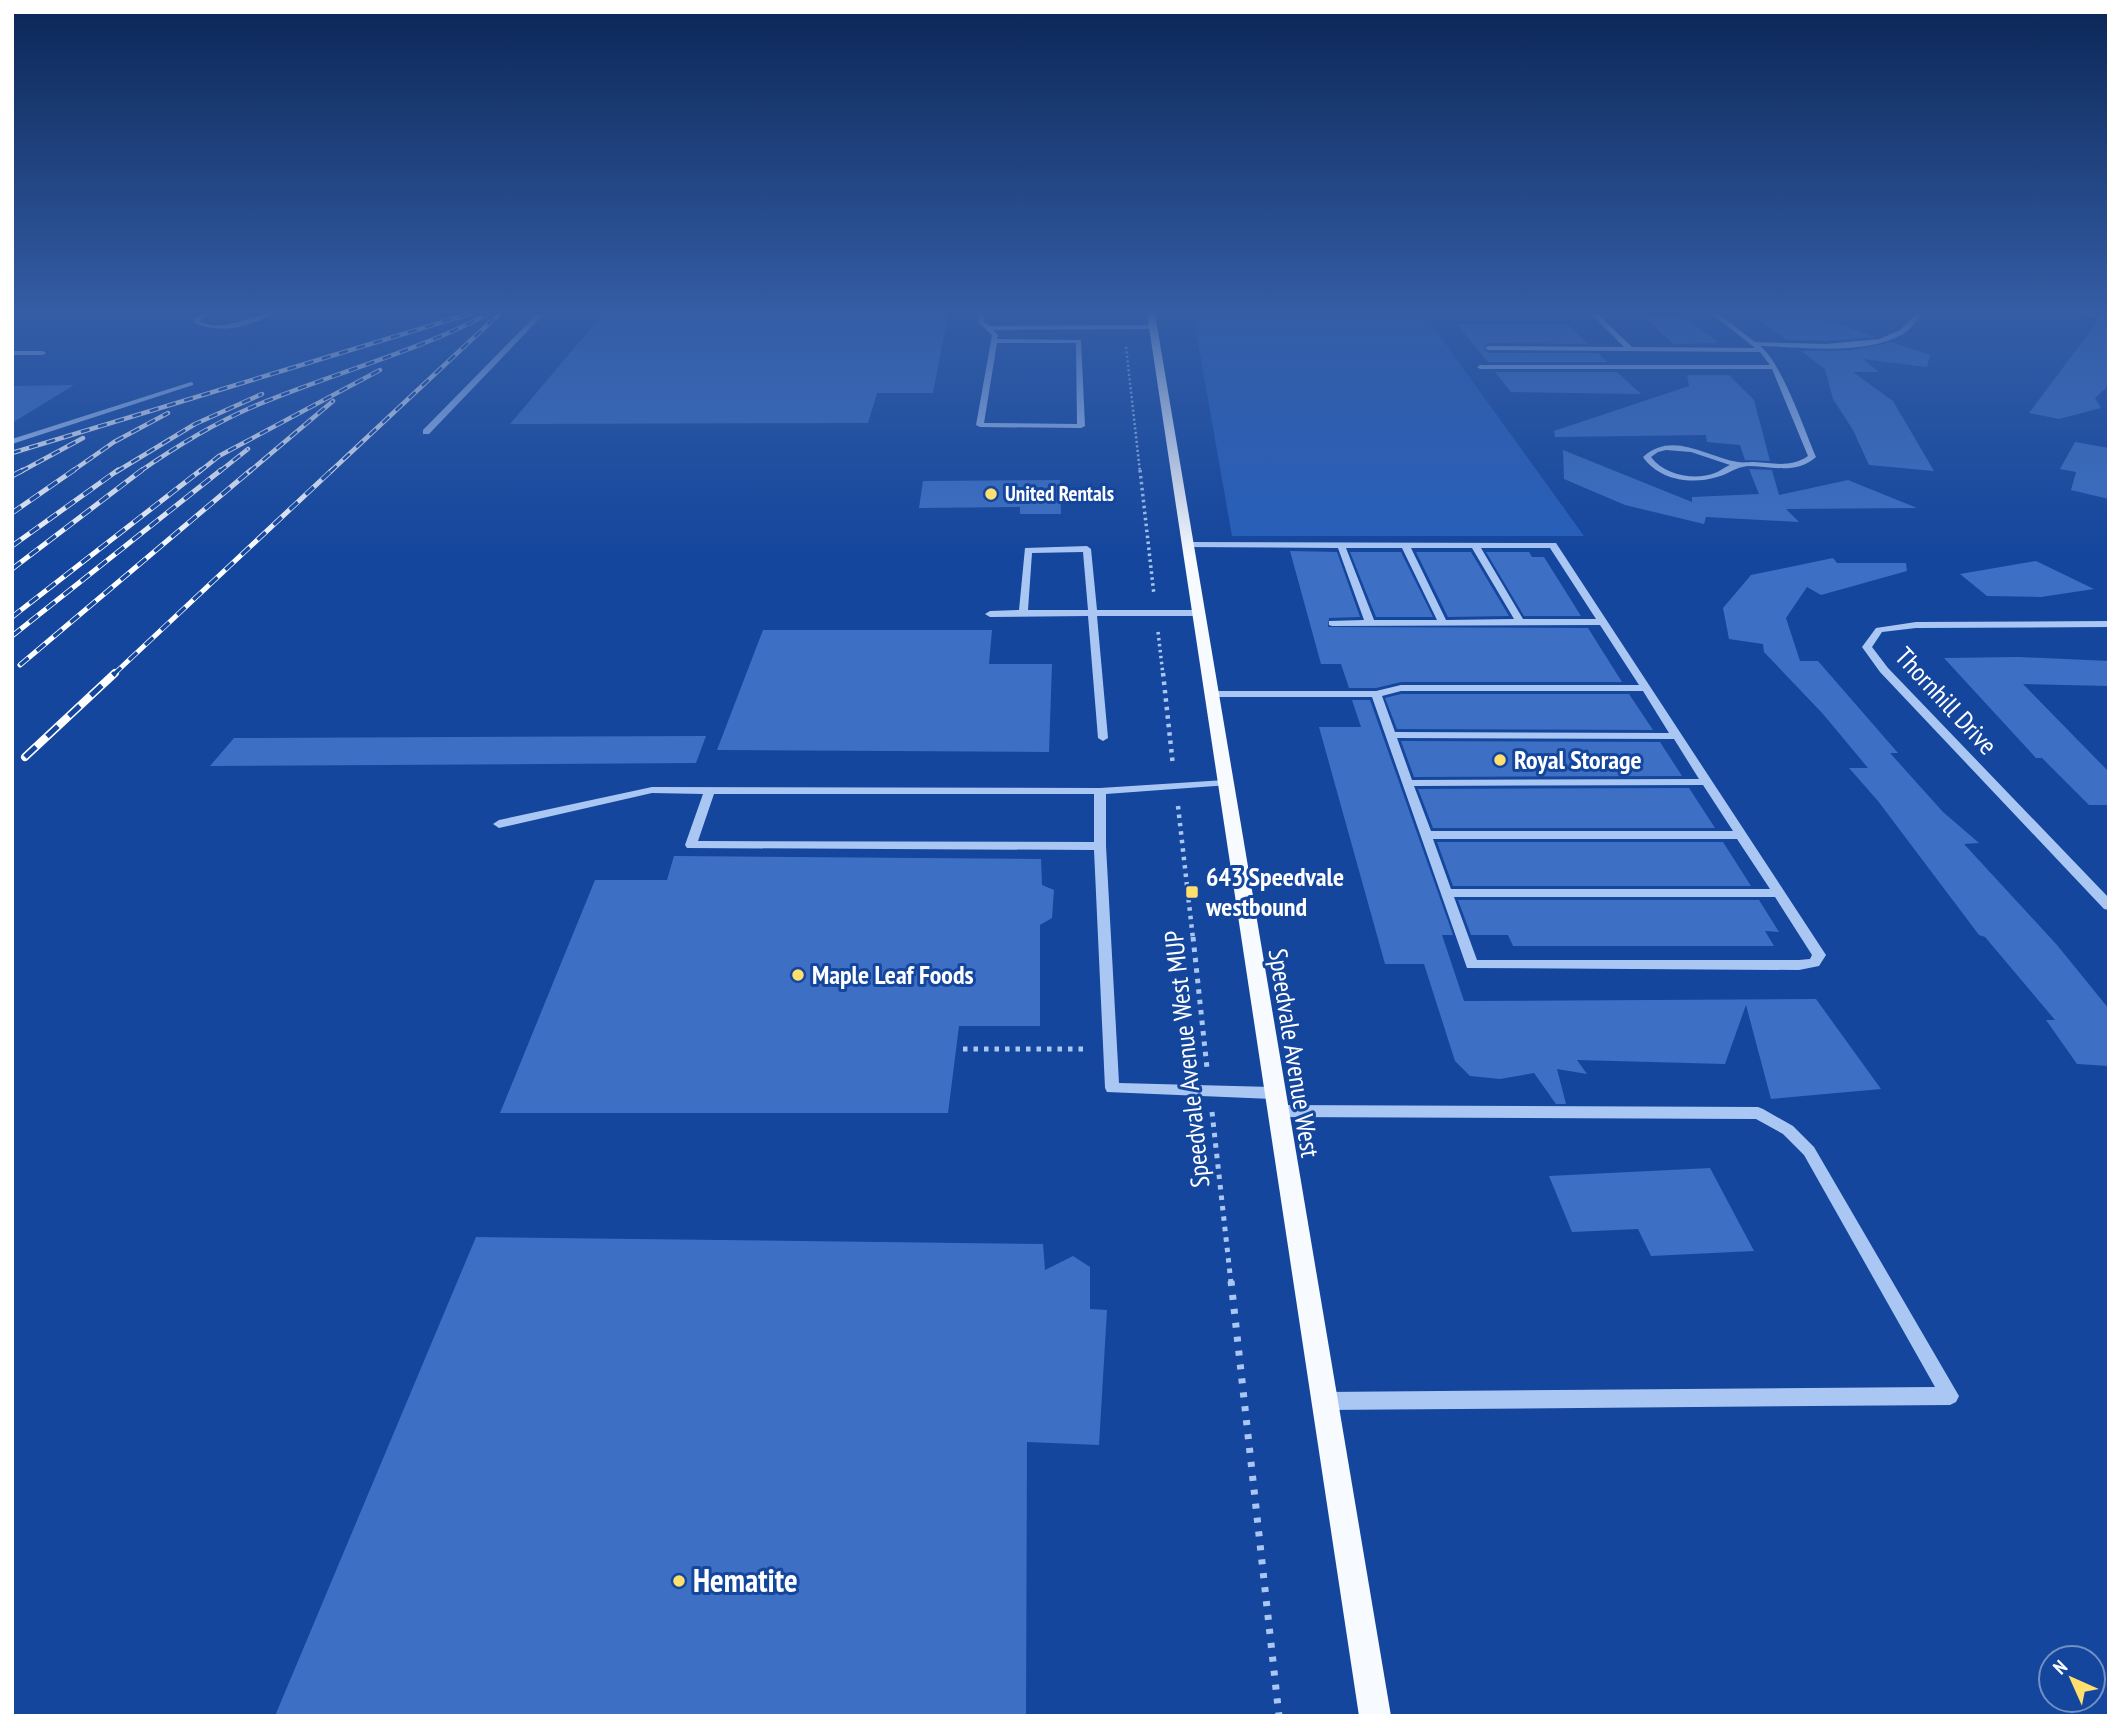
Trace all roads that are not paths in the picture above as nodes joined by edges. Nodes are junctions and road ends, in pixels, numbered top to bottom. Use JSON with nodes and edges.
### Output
{"nodes":[{"id":1,"x":158,"y":395,"type":"edge"},
{"id":2,"x":462,"y":395,"type":"edge"},
{"id":3,"x":985,"y":395,"type":"edge"},
{"id":4,"x":1080,"y":395,"type":"edge"},
{"id":5,"x":1164,"y":395,"type":"edge"},
{"id":6,"x":1786,"y":395,"type":"edge"},
{"id":7,"x":426,"y":432,"type":"dead end"},
{"id":8,"x":12,"y":442,"type":"edge"},
{"id":9,"x":1738,"y":465,"type":"junction"},
{"id":10,"x":1188,"y":545,"type":"junction"},
{"id":11,"x":1341,"y":545,"type":"junction"},
{"id":12,"x":1405,"y":545,"type":"junction"},
{"id":13,"x":1475,"y":545,"type":"junction"},
{"id":14,"x":1092,"y":612,"type":"junction"},
{"id":15,"x":1023,"y":613,"type":"junction"},
{"id":16,"x":1198,"y":613,"type":"junction"},
{"id":17,"x":989,"y":614,"type":"dead end"},
{"id":18,"x":1443,"y":622,"type":"junction"},
{"id":19,"x":1520,"y":622,"type":"junction"},
{"id":20,"x":1604,"y":622,"type":"junction"},
{"id":21,"x":1332,"y":623,"type":"dead end"},
{"id":22,"x":1370,"y":623,"type":"junction"},
{"id":23,"x":2109,"y":624,"type":"edge"},
{"id":24,"x":1647,"y":688,"type":"junction"},
{"id":25,"x":1211,"y":694,"type":"junction"},
{"id":26,"x":1376,"y":694,"type":"junction"},
{"id":27,"x":1390,"y":734,"type":"junction"},
{"id":28,"x":1678,"y":736,"type":"junction"},
{"id":29,"x":1103,"y":738,"type":"dead end"},
{"id":30,"x":1708,"y":782,"type":"junction"},
{"id":31,"x":1225,"y":783,"type":"junction"},
{"id":32,"x":1407,"y":783,"type":"junction"},
{"id":33,"x":710,"y":790,"type":"junction"},
{"id":34,"x":1100,"y":791,"type":"junction"},
{"id":35,"x":499,"y":824,"type":"dead end"},
{"id":36,"x":1426,"y":835,"type":"junction"},
{"id":37,"x":1742,"y":835,"type":"junction"},
{"id":38,"x":1100,"y":846,"type":"junction"},
{"id":39,"x":1446,"y":892,"type":"junction"},
{"id":40,"x":1779,"y":892,"type":"junction"},
{"id":41,"x":2109,"y":906,"type":"edge"},
{"id":42,"x":1275,"y":1102,"type":"junction"},
{"id":43,"x":1324,"y":1401,"type":"junction"},
{"id":44,"x":1374,"y":1716,"type":"edge"}],
"edges":[{"from":1,"to":8,"type":"street"},
{"from":2,"to":7,"type":"street"},
{"from":3,"to":4,"type":"street"},
{"from":5,"to":10,"type":"main road","name":"Speedvale Avenue West"},
{"from":6,"to":9,"type":"street"},
{"from":9,"to":9,"type":"street"},
{"from":10,"to":11,"type":"street"},
{"from":10,"to":16,"type":"main road","name":"Speedvale Avenue West"},
{"from":11,"to":12,"type":"street"},
{"from":11,"to":22,"type":"street"},
{"from":12,"to":13,"type":"street"},
{"from":12,"to":18,"type":"street"},
{"from":13,"to":19,"type":"street"},
{"from":13,"to":20,"type":"street"},
{"from":14,"to":15,"type":"street"},
{"from":14,"to":15,"type":"street"},
{"from":14,"to":16,"type":"street"},
{"from":14,"to":29,"type":"street"},
{"from":15,"to":17,"type":"street"},
{"from":16,"to":25,"type":"main road","name":"Speedvale Avenue West"},
{"from":18,"to":19,"type":"street"},
{"from":18,"to":22,"type":"street"},
{"from":19,"to":20,"type":"street"},
{"from":20,"to":24,"type":"street"},
{"from":21,"to":22,"type":"street"},
{"from":23,"to":41,"type":"street","name":"Thornhill Drive"},
{"from":24,"to":26,"type":"street"},
{"from":24,"to":28,"type":"street"},
{"from":25,"to":26,"type":"street"},
{"from":25,"to":31,"type":"main road","name":"Speedvale Avenue West"},
{"from":26,"to":27,"type":"street"},
{"from":27,"to":28,"type":"street"},
{"from":27,"to":32,"type":"street"},
{"from":28,"to":30,"type":"street"},
{"from":30,"to":32,"type":"street"},
{"from":30,"to":37,"type":"street"},
{"from":31,"to":34,"type":"street"},
{"from":31,"to":42,"type":"main road","name":"Speedvale Avenue West"},
{"from":32,"to":36,"type":"street"},
{"from":33,"to":34,"type":"street"},
{"from":33,"to":35,"type":"street"},
{"from":33,"to":38,"type":"street"},
{"from":34,"to":38,"type":"street"},
{"from":36,"to":37,"type":"street"},
{"from":36,"to":39,"type":"street"},
{"from":37,"to":40,"type":"street"},
{"from":38,"to":42,"type":"street"},
{"from":39,"to":40,"type":"street"},
{"from":39,"to":40,"type":"street"},
{"from":42,"to":43,"type":"main road","name":"Speedvale Avenue West"},
{"from":42,"to":43,"type":"street"},
{"from":43,"to":44,"type":"main road","name":"Speedvale Avenue West"}]}
